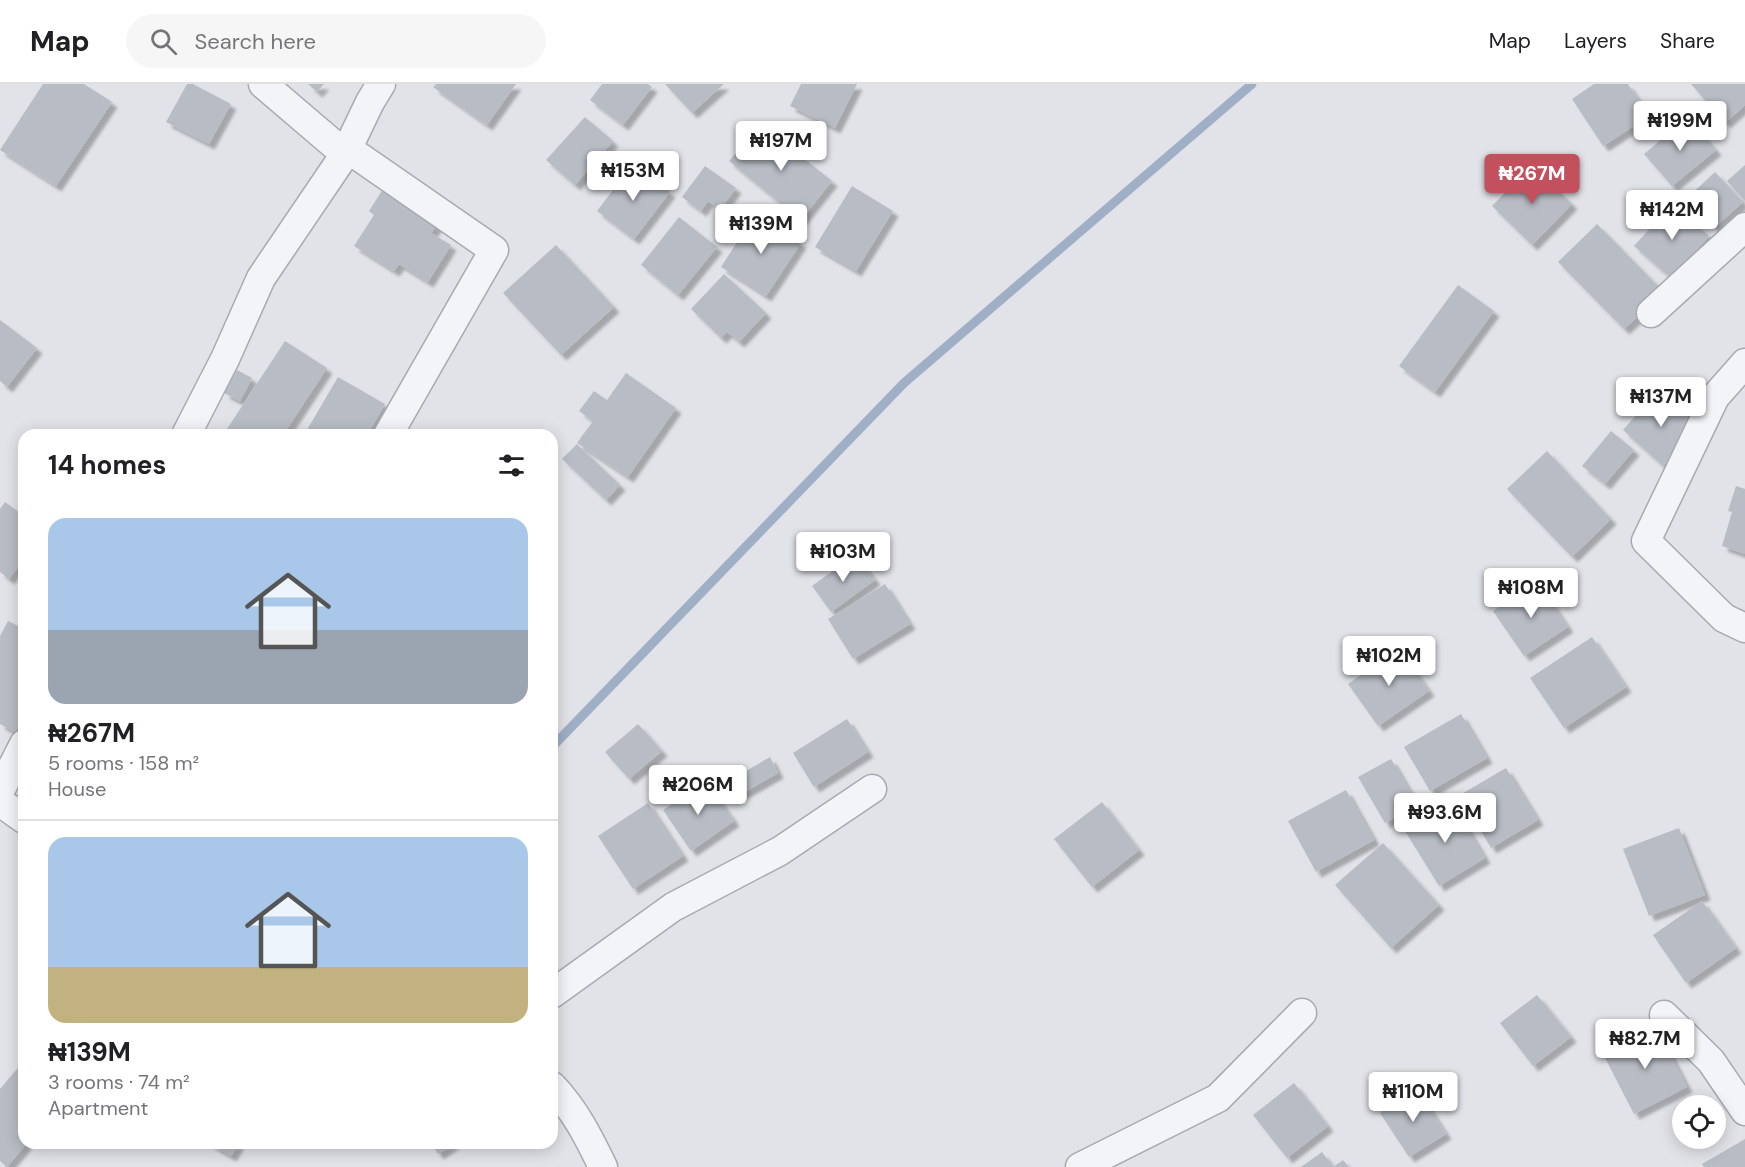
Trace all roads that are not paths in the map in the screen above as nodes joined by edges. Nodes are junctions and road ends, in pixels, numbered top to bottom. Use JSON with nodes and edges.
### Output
{"nodes":[{"id":1,"x":263,"y":84,"type":"edge"},
{"id":2,"x":381,"y":84,"type":"edge"},
{"id":3,"x":347,"y":151,"type":"junction"},
{"id":4,"x":1745,"y":227,"type":"edge"},
{"id":5,"x":1651,"y":313,"type":"dead end"},
{"id":6,"x":1745,"y":363,"type":"edge"},
{"id":7,"x":189,"y":429,"type":"edge"},
{"id":8,"x":391,"y":429,"type":"edge"},
{"id":9,"x":1745,"y":628,"type":"edge"},
{"id":10,"x":18,"y":756,"type":"edge"},
{"id":11,"x":872,"y":789,"type":"dead end"},
{"id":12,"x":0,"y":792,"type":"edge"},
{"id":13,"x":0,"y":802,"type":"edge"},
{"id":14,"x":18,"y":815,"type":"edge"},
{"id":15,"x":558,"y":990,"type":"edge"},
{"id":16,"x":1302,"y":1013,"type":"dead end"},
{"id":17,"x":1664,"y":1015,"type":"dead end"},
{"id":18,"x":558,"y":1092,"type":"edge"},
{"id":19,"x":1745,"y":1111,"type":"edge"},
{"id":20,"x":603,"y":1167,"type":"edge"},
{"id":21,"x":1080,"y":1167,"type":"edge"}],
"edges":[{"from":1,"to":3,"type":"street"},
{"from":2,"to":3,"type":"street"},
{"from":3,"to":7,"type":"street"},
{"from":3,"to":8,"type":"street"},
{"from":4,"to":5,"type":"street"},
{"from":6,"to":9,"type":"street"},
{"from":10,"to":12,"type":"street"},
{"from":11,"to":15,"type":"street"},
{"from":13,"to":14,"type":"street"},
{"from":16,"to":21,"type":"street"},
{"from":17,"to":19,"type":"street"},
{"from":18,"to":20,"type":"street"}]}
